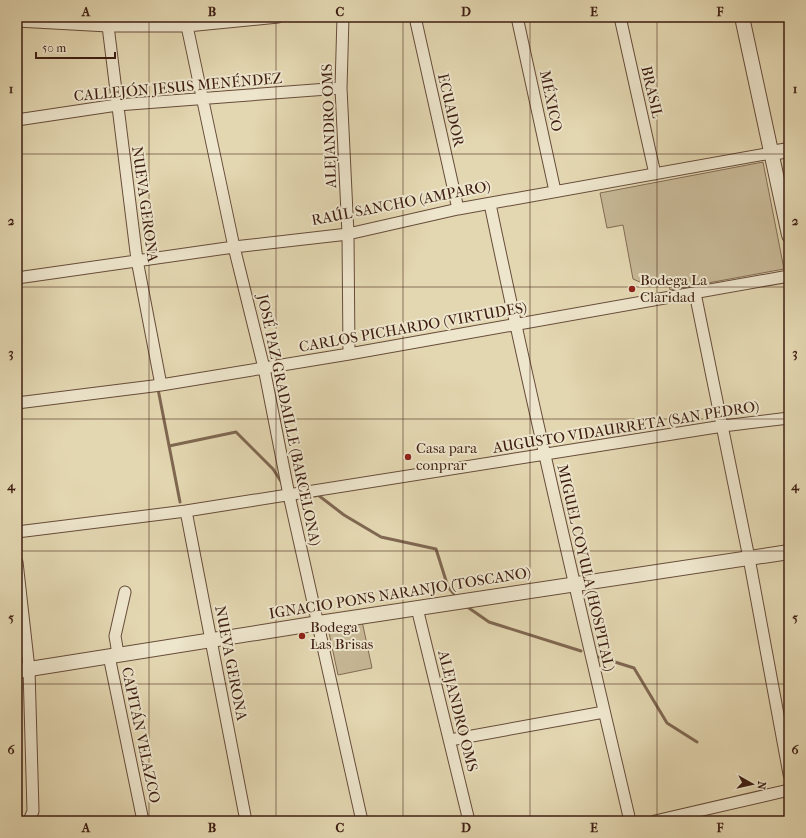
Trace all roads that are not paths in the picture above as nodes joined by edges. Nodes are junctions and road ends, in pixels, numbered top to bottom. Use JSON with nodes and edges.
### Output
{"nodes":[{"id":1,"x":278,"y":17,"type":"edge"},
{"id":2,"x":343,"y":17,"type":"edge"},
{"id":3,"x":415,"y":17,"type":"edge"},
{"id":4,"x":517,"y":17,"type":"edge"},
{"id":5,"x":620,"y":17,"type":"edge"},
{"id":6,"x":742,"y":17,"type":"edge"},
{"id":7,"x":17,"y":21,"type":"edge"},
{"id":8,"x":150,"y":22,"type":"edge"},
{"id":9,"x":108,"y":26,"type":"junction"},
{"id":10,"x":187,"y":26,"type":"junction"},
{"id":11,"x":341,"y":88,"type":"junction"},
{"id":12,"x":202,"y":98,"type":"junction"},
{"id":13,"x":117,"y":105,"type":"junction"},
{"id":14,"x":17,"y":120,"type":"edge"},
{"id":15,"x":789,"y":150,"type":"edge"},
{"id":16,"x":772,"y":153,"type":"junction"},
{"id":17,"x":655,"y":174,"type":"junction"},
{"id":18,"x":555,"y":191,"type":"junction"},
{"id":19,"x":490,"y":204,"type":"junction"},
{"id":20,"x":458,"y":209,"type":"junction"},
{"id":21,"x":348,"y":234,"type":"junction"},
{"id":22,"x":789,"y":235,"type":"edge"},
{"id":23,"x":234,"y":247,"type":"junction"},
{"id":24,"x":137,"y":260,"type":"junction"},
{"id":25,"x":789,"y":276,"type":"edge"},
{"id":26,"x":17,"y":278,"type":"edge"},
{"id":27,"x":695,"y":293,"type":"junction"},
{"id":28,"x":515,"y":325,"type":"junction"},
{"id":29,"x":349,"y":354,"type":"junction"},
{"id":30,"x":264,"y":368,"type":"junction"},
{"id":31,"x":161,"y":385,"type":"junction"},
{"id":32,"x":17,"y":403,"type":"edge"},
{"id":33,"x":789,"y":418,"type":"edge"},
{"id":34,"x":723,"y":426,"type":"junction"},
{"id":35,"x":545,"y":455,"type":"junction"},
{"id":36,"x":289,"y":495,"type":"junction"},
{"id":37,"x":186,"y":511,"type":"junction"},
{"id":38,"x":17,"y":532,"type":"edge"},
{"id":39,"x":789,"y":552,"type":"edge"},
{"id":40,"x":749,"y":558,"type":"junction"},
{"id":41,"x":17,"y":562,"type":"edge"},
{"id":42,"x":574,"y":584,"type":"junction"},
{"id":43,"x":125,"y":592,"type":"dead end"},
{"id":44,"x":417,"y":608,"type":"junction"},
{"id":45,"x":318,"y":622,"type":"junction"},
{"id":46,"x":211,"y":640,"type":"junction"},
{"id":47,"x":113,"y":655,"type":"junction"},
{"id":48,"x":23,"y":670,"type":"edge"},
{"id":49,"x":604,"y":712,"type":"junction"},
{"id":50,"x":450,"y":740,"type":"junction"},
{"id":51,"x":789,"y":774,"type":"edge"},
{"id":52,"x":789,"y":790,"type":"edge"},
{"id":53,"x":29,"y":821,"type":"edge"},
{"id":54,"x":143,"y":821,"type":"edge"},
{"id":55,"x":246,"y":821,"type":"edge"},
{"id":56,"x":362,"y":821,"type":"edge"},
{"id":57,"x":469,"y":821,"type":"edge"},
{"id":58,"x":630,"y":821,"type":"edge"},
{"id":59,"x":655,"y":821,"type":"edge"}],
"edges":[{"from":1,"to":10,"type":"street"},
{"from":2,"to":11,"type":"street","name":"ALEJANDRO OMS"},
{"from":3,"to":20,"type":"street","name":"ECUADOR"},
{"from":4,"to":18,"type":"street","name":"MÉXICO"},
{"from":5,"to":17,"type":"street","name":"BRASIL"},
{"from":6,"to":16,"type":"street"},
{"from":7,"to":9,"type":"street"},
{"from":8,"to":9,"type":"street"},
{"from":8,"to":10,"type":"street"},
{"from":9,"to":13,"type":"street","name":"NUEVA GERONA"},
{"from":10,"to":12,"type":"street","name":"JOSÉ PAZ GRADAILLE (BARCELONA)"},
{"from":11,"to":12,"type":"street","name":"CALLEJÓN JESUS MENÉNDEZ"},
{"from":11,"to":21,"type":"street","name":"ALEJANDRO OMS"},
{"from":12,"to":13,"type":"street","name":"CALLEJÓN JESUS MENÉNDEZ"},
{"from":12,"to":23,"type":"street","name":"JOSÉ PAZ GRADAILLE (BARCELONA)"},
{"from":13,"to":14,"type":"street","name":"CALLEJÓN JESUS MENÉNDEZ"},
{"from":13,"to":24,"type":"street","name":"NUEVA GERONA"},
{"from":15,"to":16,"type":"street","name":"RAÚL SANCHO (AMPARO)"},
{"from":16,"to":17,"type":"street","name":"RAÚL SANCHO (AMPARO)"},
{"from":16,"to":22,"type":"street"},
{"from":17,"to":18,"type":"street","name":"RAÚL SANCHO (AMPARO)"},
{"from":18,"to":19,"type":"street","name":"RAÚL SANCHO (AMPARO)"},
{"from":19,"to":20,"type":"street","name":"RAÚL SANCHO (AMPARO)"},
{"from":19,"to":28,"type":"street","name":"MIGUEL COYULA (HOSPITAL)"},
{"from":20,"to":21,"type":"street","name":"RAÚL SANCHO (AMPARO)"},
{"from":21,"to":23,"type":"street","name":"RAÚL SANCHO (AMPARO)"},
{"from":21,"to":29,"type":"street","name":"ALEJANDRO OMS"},
{"from":23,"to":24,"type":"street","name":"RAÚL SANCHO (AMPARO)"},
{"from":23,"to":30,"type":"street","name":"JOSÉ PAZ GRADAILLE (BARCELONA)"},
{"from":24,"to":26,"type":"street","name":"RAÚL SANCHO (AMPARO)"},
{"from":24,"to":31,"type":"street","name":"NUEVA GERONA"},
{"from":25,"to":27,"type":"street","name":"CARLOS PICHARDO (VIRTUDES)"},
{"from":27,"to":28,"type":"street","name":"CARLOS PICHARDO (VIRTUDES)"},
{"from":27,"to":34,"type":"street"},
{"from":28,"to":29,"type":"street","name":"CARLOS PICHARDO (VIRTUDES)"},
{"from":28,"to":35,"type":"street","name":"MIGUEL COYULA (HOSPITAL)"},
{"from":29,"to":30,"type":"street","name":"CARLOS PICHARDO (VIRTUDES)"},
{"from":30,"to":31,"type":"street","name":"CARLOS PICHARDO (VIRTUDES)"},
{"from":30,"to":36,"type":"street","name":"JOSÉ PAZ GRADAILLE (BARCELONA)"},
{"from":31,"to":32,"type":"street","name":"CARLOS PICHARDO (VIRTUDES)"},
{"from":33,"to":34,"type":"street","name":"AUGUSTO VIDAURRETA (SAN PEDRO)"},
{"from":34,"to":35,"type":"street","name":"AUGUSTO VIDAURRETA (SAN PEDRO)"},
{"from":34,"to":40,"type":"street"},
{"from":35,"to":36,"type":"street","name":"AUGUSTO VIDAURRETA (SAN PEDRO)"},
{"from":35,"to":42,"type":"street","name":"MIGUEL COYULA (HOSPITAL)"},
{"from":36,"to":37,"type":"street","name":"AUGUSTO VIDAURRETA (SAN PEDRO)"},
{"from":36,"to":45,"type":"street","name":"JOSÉ PAZ GRADAILLE (BARCELONA)"},
{"from":37,"to":38,"type":"street","name":"AUGUSTO VIDAURRETA (SAN PEDRO)"},
{"from":37,"to":46,"type":"street","name":"NUEVA GERONA"},
{"from":39,"to":40,"type":"street","name":"IGNACIO PONS NARANJO (TOSCANO)"},
{"from":40,"to":42,"type":"street","name":"IGNACIO PONS NARANJO (TOSCANO)"},
{"from":40,"to":51,"type":"street"},
{"from":41,"to":48,"type":"street"},
{"from":42,"to":44,"type":"street","name":"IGNACIO PONS NARANJO (TOSCANO)"},
{"from":42,"to":49,"type":"street","name":"MIGUEL COYULA (HOSPITAL)"},
{"from":43,"to":47,"type":"street","name":"CAPITÁN VELAZCO"},
{"from":44,"to":45,"type":"street","name":"IGNACIO PONS NARANJO (TOSCANO)"},
{"from":44,"to":50,"type":"street","name":"ALEJANDRO OMS"},
{"from":45,"to":46,"type":"street","name":"IGNACIO PONS NARANJO (TOSCANO)"},
{"from":45,"to":56,"type":"street","name":"JOSÉ PAZ GRADAILLE (BARCELONA)"},
{"from":46,"to":47,"type":"street","name":"IGNACIO PONS NARANJO (TOSCANO)"},
{"from":46,"to":55,"type":"street","name":"NUEVA GERONA"},
{"from":47,"to":48,"type":"street","name":"IGNACIO PONS NARANJO (TOSCANO)"},
{"from":47,"to":54,"type":"street","name":"CAPITÁN VELAZCO"},
{"from":48,"to":53,"type":"street"},
{"from":49,"to":50,"type":"street"},
{"from":49,"to":58,"type":"street","name":"MIGUEL COYULA (HOSPITAL)"},
{"from":50,"to":57,"type":"street","name":"ALEJANDRO OMS"},
{"from":52,"to":59,"type":"street"}]}
